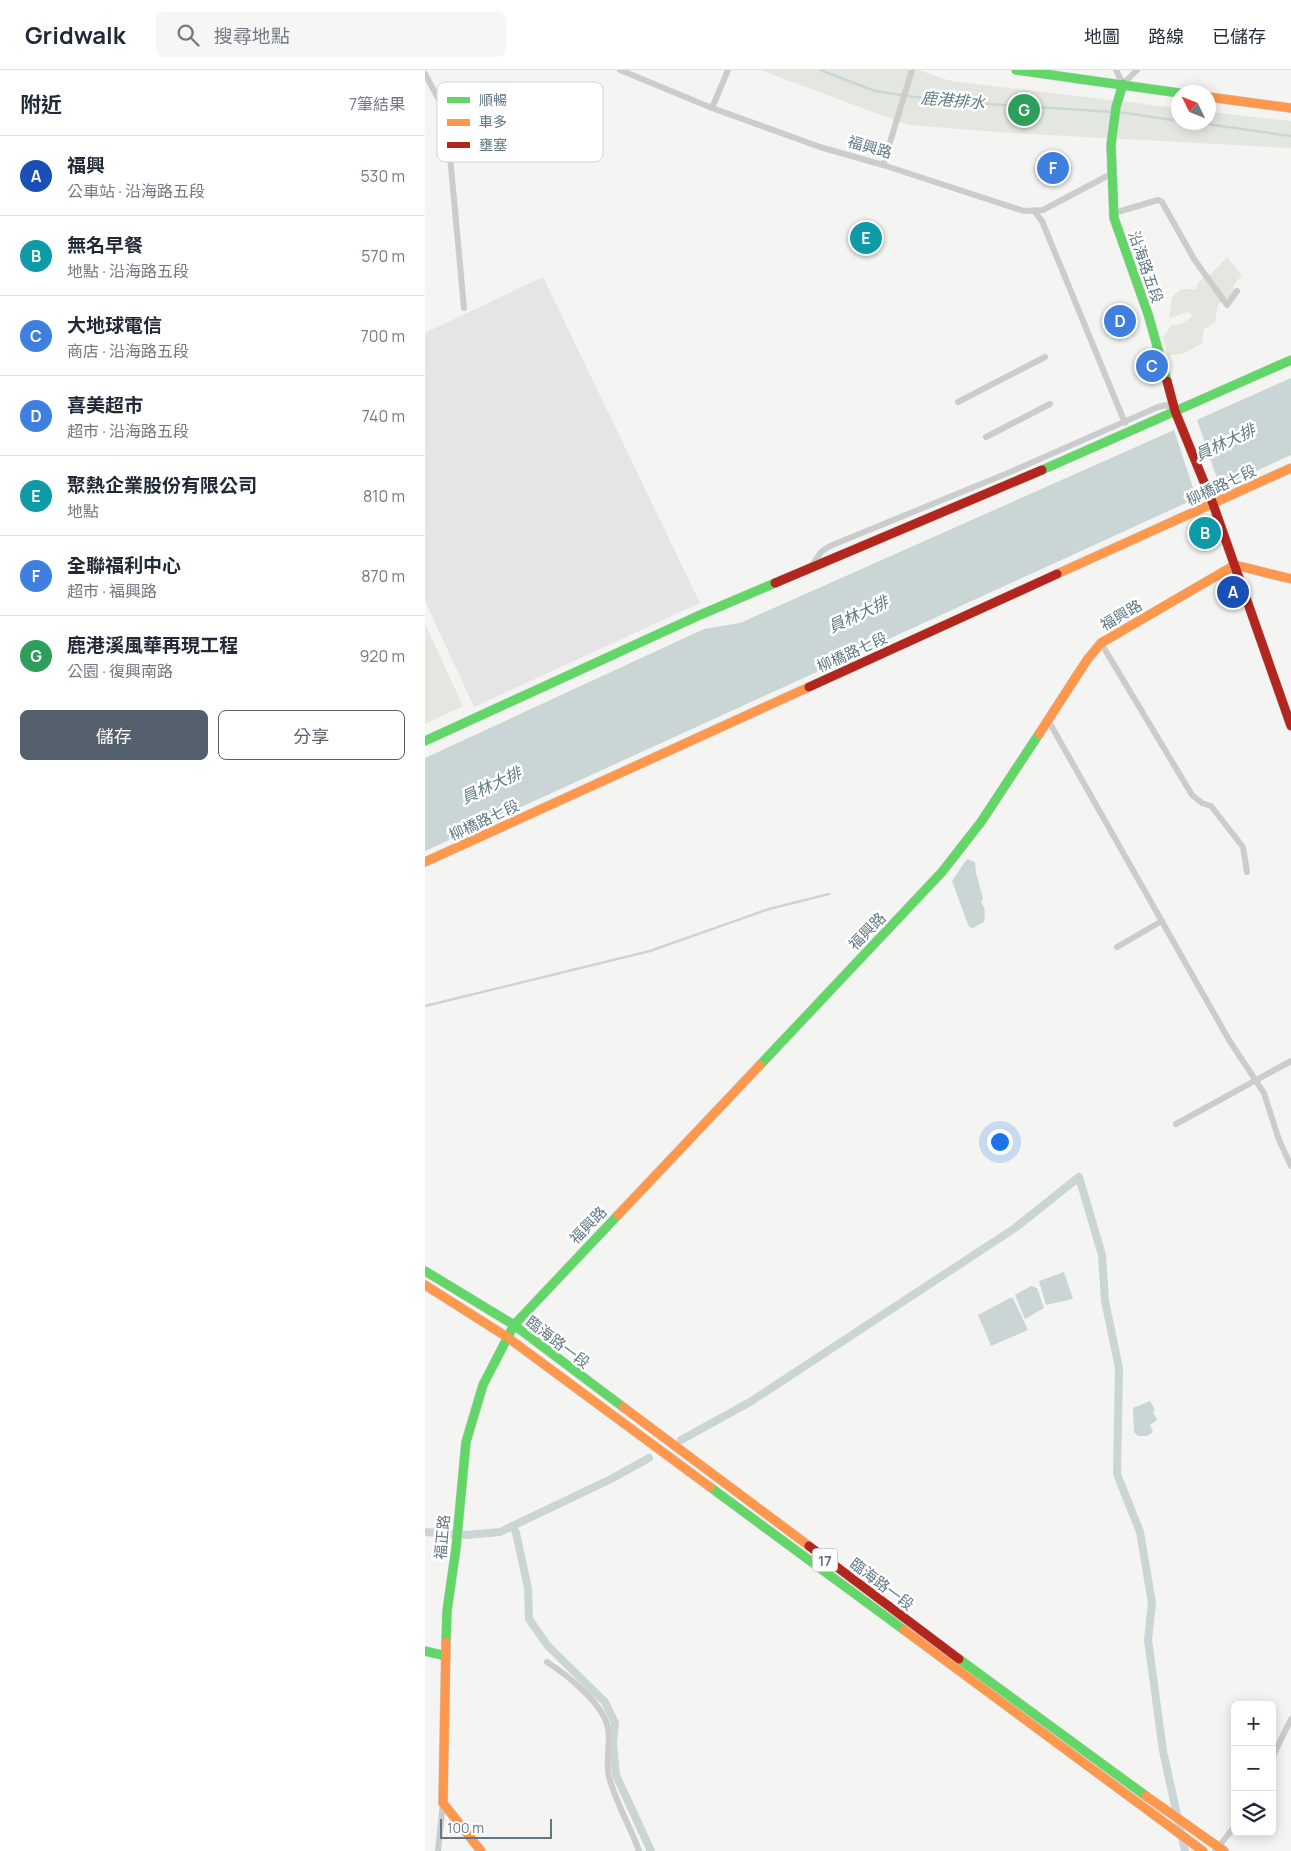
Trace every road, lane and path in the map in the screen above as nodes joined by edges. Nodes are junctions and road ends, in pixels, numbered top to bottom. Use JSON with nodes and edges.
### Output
{"nodes":[{"id":1,"x":620,"y":70,"type":"edge"},
{"id":2,"x":728,"y":70,"type":"edge"},
{"id":3,"x":912,"y":70,"type":"edge"},
{"id":4,"x":1016,"y":70,"type":"edge"},
{"id":5,"x":1116,"y":70,"type":"edge"},
{"id":6,"x":1137,"y":70,"type":"edge"},
{"id":7,"x":425,"y":74,"type":"edge"},
{"id":8,"x":1123,"y":84,"type":"junction"},
{"id":9,"x":1171,"y":92,"type":"edge"},
{"id":10,"x":437,"y":96,"type":"edge"},
{"id":11,"x":1216,"y":98,"type":"edge"},
{"id":12,"x":712,"y":108,"type":"junction"},
{"id":13,"x":1291,"y":108,"type":"edge"},
{"id":14,"x":451,"y":162,"type":"edge"},
{"id":15,"x":883,"y":164,"type":"junction"},
{"id":16,"x":1111,"y":174,"type":"junction"},
{"id":17,"x":1035,"y":212,"type":"junction"},
{"id":18,"x":1114,"y":213,"type":"junction"},
{"id":19,"x":1237,"y":290,"type":"dead end"},
{"id":20,"x":464,"y":308,"type":"dead end"},
{"id":21,"x":1045,"y":357,"type":"dead end"},
{"id":22,"x":1291,"y":360,"type":"edge"},
{"id":23,"x":958,"y":402,"type":"dead end"},
{"id":24,"x":1050,"y":404,"type":"dead end"},
{"id":25,"x":1175,"y":411,"type":"junction"},
{"id":26,"x":1125,"y":423,"type":"junction"},
{"id":27,"x":986,"y":437,"type":"dead end"},
{"id":28,"x":1291,"y":468,"type":"edge"},
{"id":29,"x":1213,"y":504,"type":"junction"},
{"id":30,"x":1235,"y":565,"type":"junction"},
{"id":31,"x":811,"y":567,"type":"junction"},
{"id":32,"x":1291,"y":579,"type":"edge"},
{"id":33,"x":1101,"y":643,"type":"junction"},
{"id":34,"x":1048,"y":720,"type":"junction"},
{"id":35,"x":1291,"y":726,"type":"edge"},
{"id":36,"x":425,"y":741,"type":"edge"},
{"id":37,"x":425,"y":862,"type":"edge"},
{"id":38,"x":1247,"y":872,"type":"dead end"},
{"id":39,"x":1162,"y":921,"type":"junction"},
{"id":40,"x":1117,"y":946,"type":"dead end"},
{"id":41,"x":1291,"y":1061,"type":"edge"},
{"id":42,"x":1256,"y":1080,"type":"junction"},
{"id":43,"x":1175,"y":1124,"type":"dead end"},
{"id":44,"x":1291,"y":1166,"type":"edge"},
{"id":45,"x":425,"y":1271,"type":"edge"},
{"id":46,"x":425,"y":1285,"type":"edge"},
{"id":47,"x":514,"y":1325,"type":"junction"},
{"id":48,"x":507,"y":1337,"type":"junction"},
{"id":49,"x":425,"y":1651,"type":"edge"},
{"id":50,"x":446,"y":1656,"type":"junction"},
{"id":51,"x":547,"y":1662,"type":"dead end"},
{"id":52,"x":1291,"y":1719,"type":"edge"},
{"id":53,"x":1276,"y":1750,"type":"edge"},
{"id":54,"x":443,"y":1803,"type":"junction"},
{"id":55,"x":1231,"y":1832,"type":"edge"},
{"id":56,"x":1219,"y":1850,"type":"edge"},
{"id":57,"x":438,"y":1851,"type":"edge"},
{"id":58,"x":481,"y":1851,"type":"edge"},
{"id":59,"x":639,"y":1851,"type":"edge"},
{"id":60,"x":1203,"y":1851,"type":"edge"}],
"edges":[{"from":1,"to":12,"type":"street","name":"福興路"},
{"from":2,"to":12,"type":"street"},
{"from":3,"to":15,"type":"street"},
{"from":4,"to":8,"type":"main road"},
{"from":5,"to":8,"type":"street"},
{"from":6,"to":8,"type":"street"},
{"from":7,"to":10,"type":"street"},
{"from":8,"to":9,"type":"main road"},
{"from":8,"to":16,"type":"main road","name":"沿海路五段"},
{"from":11,"to":13,"type":"main road"},
{"from":12,"to":15,"type":"street","name":"福興路"},
{"from":14,"to":20,"type":"street"},
{"from":15,"to":17,"type":"street","name":"福興路"},
{"from":16,"to":17,"type":"street"},
{"from":16,"to":18,"type":"main road","name":"沿海路五段"},
{"from":17,"to":26,"type":"street"},
{"from":18,"to":19,"type":"street"},
{"from":18,"to":25,"type":"main road","name":"沿海路五段"},
{"from":21,"to":23,"type":"street"},
{"from":22,"to":25,"type":"main road"},
{"from":24,"to":27,"type":"street"},
{"from":25,"to":26,"type":"street"},
{"from":25,"to":29,"type":"main road","name":"沿海路五段"},
{"from":25,"to":31,"type":"main road"},
{"from":26,"to":31,"type":"street"},
{"from":28,"to":29,"type":"main road","name":"柳橋路七段"},
{"from":29,"to":30,"type":"main road"},
{"from":29,"to":37,"type":"main road","name":"柳橋路七段"},
{"from":30,"to":32,"type":"main road"},
{"from":30,"to":33,"type":"main road","name":"福興路"},
{"from":30,"to":35,"type":"main road"},
{"from":31,"to":36,"type":"main road"},
{"from":33,"to":34,"type":"main road","name":"福興路"},
{"from":33,"to":38,"type":"street"},
{"from":34,"to":39,"type":"street"},
{"from":34,"to":47,"type":"main road","name":"福興路"},
{"from":39,"to":40,"type":"street"},
{"from":39,"to":42,"type":"street"},
{"from":41,"to":42,"type":"street"},
{"from":42,"to":43,"type":"street"},
{"from":42,"to":44,"type":"street"},
{"from":45,"to":47,"type":"main road","name":"臨海路一段","number":"17"},
{"from":46,"to":48,"type":"main road","name":"臨海路一段","number":"17"},
{"from":47,"to":48,"type":"main road","name":"福正路"},
{"from":47,"to":56,"type":"main road","name":"臨海路一段","number":"17"},
{"from":48,"to":50,"type":"main road","name":"福正路"},
{"from":48,"to":60,"type":"main road","name":"臨海路一段","number":"17"},
{"from":49,"to":50,"type":"main road"},
{"from":50,"to":54,"type":"main road","name":"福正路"},
{"from":51,"to":59,"type":"street"},
{"from":52,"to":53,"type":"street"},
{"from":54,"to":57,"type":"street","name":"福正路"},
{"from":54,"to":58,"type":"main road"},
{"from":55,"to":56,"type":"street"}]}
